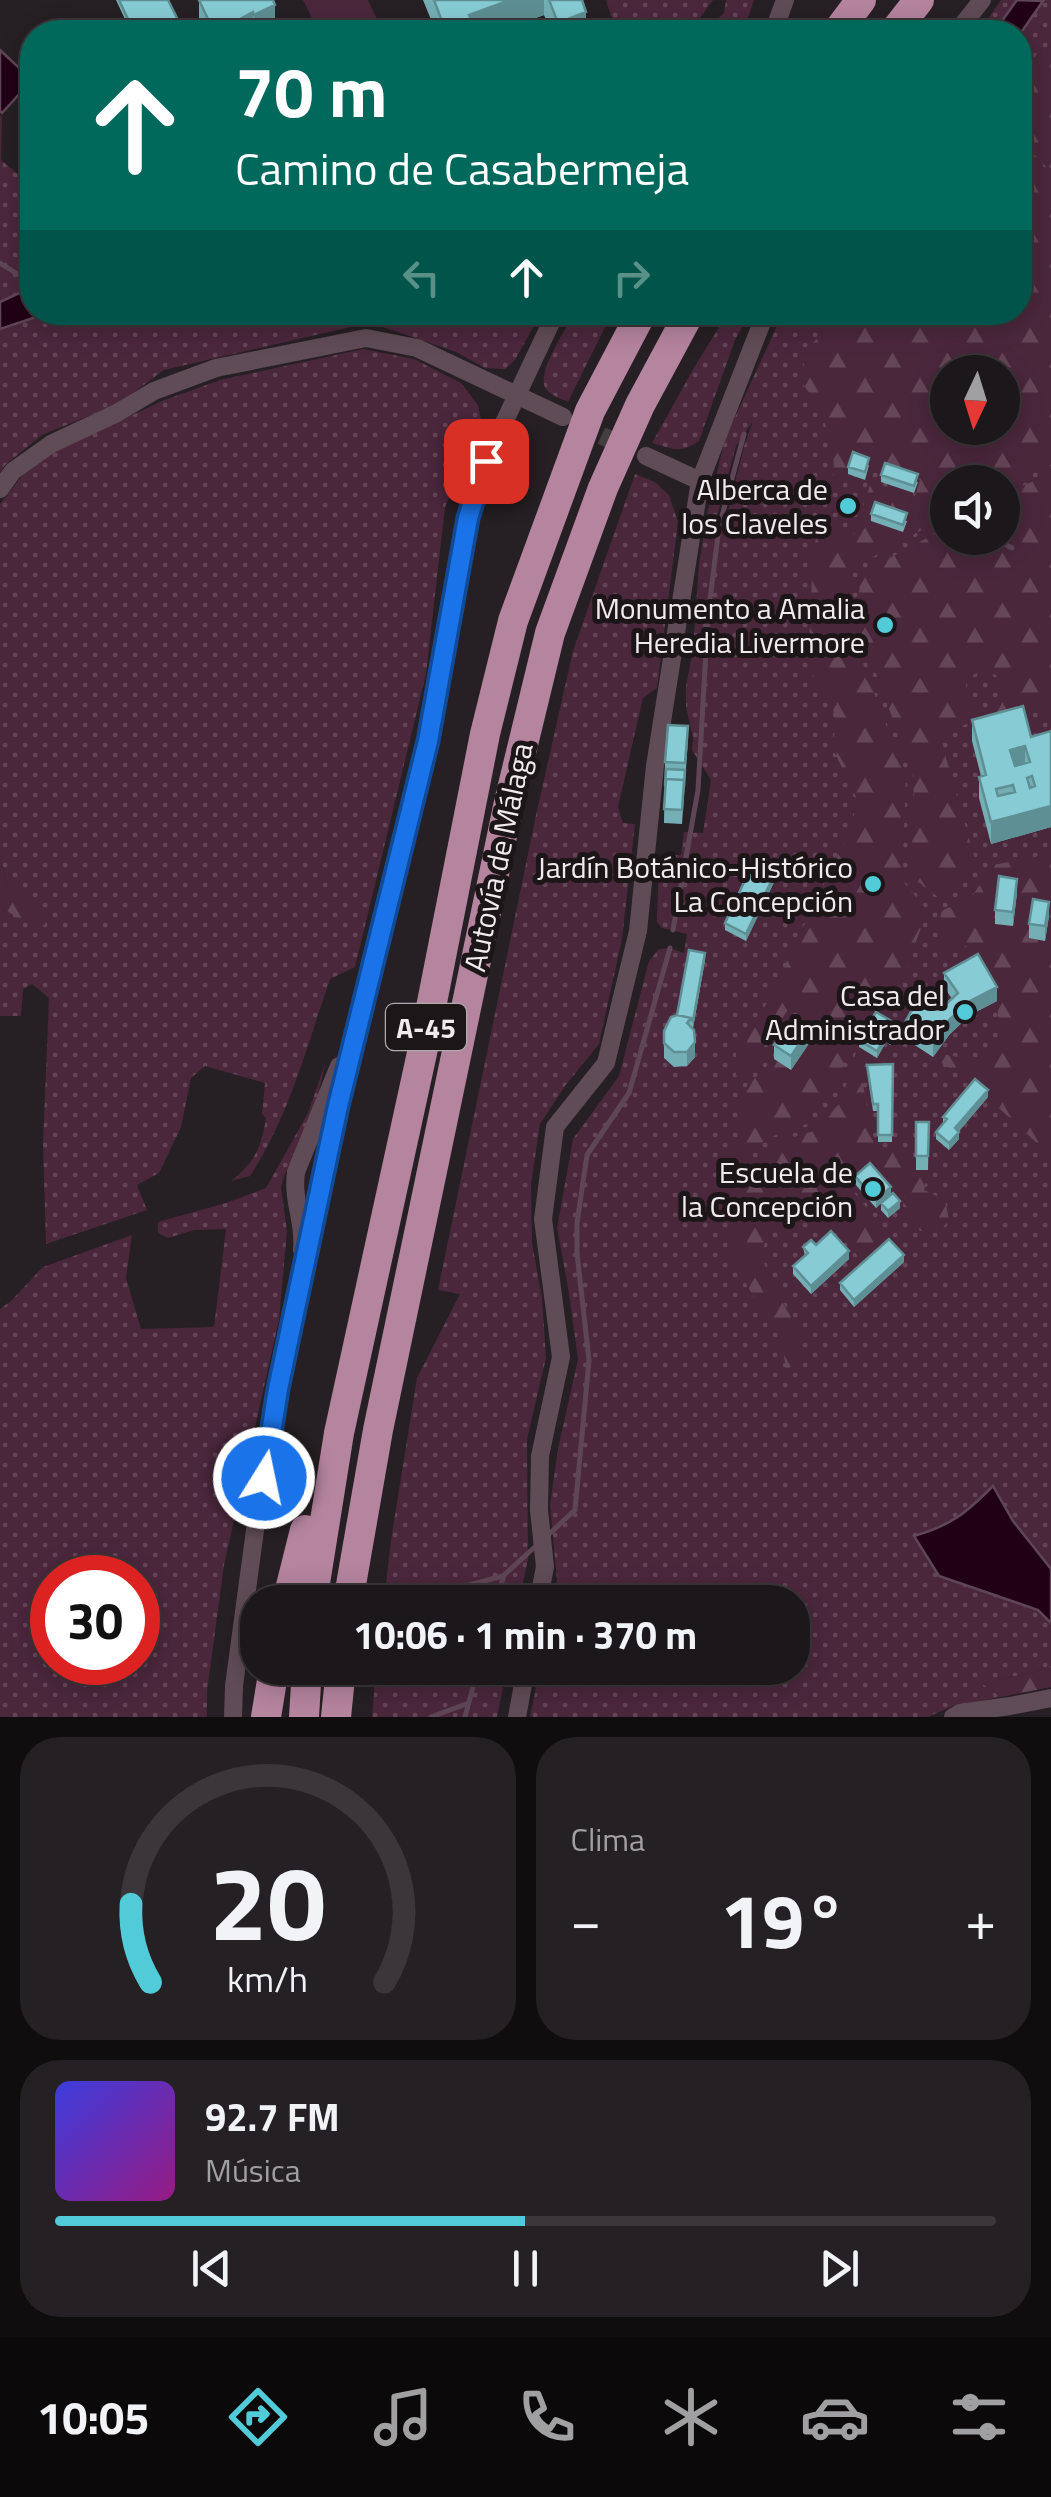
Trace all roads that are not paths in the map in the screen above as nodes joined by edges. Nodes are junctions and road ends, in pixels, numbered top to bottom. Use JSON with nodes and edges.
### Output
{"nodes":[{"id":1,"x":862,"y":0,"type":"edge"},
{"id":2,"x":919,"y":0,"type":"edge"},
{"id":3,"x":982,"y":0,"type":"edge"},
{"id":4,"x":846,"y":20,"type":"edge"},
{"id":5,"x":903,"y":20,"type":"edge"},
{"id":6,"x":966,"y":20,"type":"edge"},
{"id":7,"x":550,"y":325,"type":"edge"},
{"id":8,"x":635,"y":325,"type":"edge"},
{"id":9,"x":683,"y":325,"type":"edge"},
{"id":10,"x":761,"y":325,"type":"edge"},
{"id":11,"x":516,"y":396,"type":"junction"},
{"id":12,"x":563,"y":417,"type":"tunnel mouth"},
{"id":13,"x":646,"y":456,"type":"tunnel mouth"},
{"id":14,"x":700,"y":481,"type":"junction"},
{"id":15,"x":0,"y":490,"type":"edge"},
{"id":16,"x":360,"y":1012,"type":"junction"},
{"id":17,"x":303,"y":1283,"type":"junction"},
{"id":18,"x":339,"y":1433,"type":"junction"},
{"id":19,"x":291,"y":1585,"type":"edge"},
{"id":20,"x":315,"y":1585,"type":"edge"},
{"id":21,"x":351,"y":1585,"type":"edge"},
{"id":22,"x":541,"y":1585,"type":"edge"},
{"id":23,"x":271,"y":1685,"type":"edge"},
{"id":24,"x":306,"y":1685,"type":"edge"},
{"id":25,"x":339,"y":1685,"type":"edge"},
{"id":26,"x":523,"y":1685,"type":"edge"},
{"id":27,"x":1051,"y":1698,"type":"edge"},
{"id":28,"x":233,"y":1717,"type":"edge"},
{"id":29,"x":266,"y":1717,"type":"edge"},
{"id":30,"x":304,"y":1717,"type":"edge"},
{"id":31,"x":336,"y":1717,"type":"edge"},
{"id":32,"x":517,"y":1717,"type":"edge"},
{"id":33,"x":953,"y":1717,"type":"edge"}],
"edges":[{"from":1,"to":4,"type":"highway"},
{"from":2,"to":5,"type":"highway"},
{"from":3,"to":6,"type":"street"},
{"from":7,"to":11,"type":"street"},
{"from":8,"to":18,"type":"highway","name":"Autovía de Málaga","number":"A-45"},
{"from":9,"to":21,"type":"highway","name":"Autovía de Málaga","number":"A-45"},
{"from":10,"to":14,"type":"street"},
{"from":11,"to":12,"type":"street"},
{"from":11,"to":15,"type":"street"},
{"from":11,"to":16,"type":"street"},
{"from":13,"to":14,"type":"street"},
{"from":14,"to":22,"type":"street"},
{"from":16,"to":17,"type":"street"},
{"from":16,"to":17,"type":"street"},
{"from":17,"to":28,"type":"street"},
{"from":18,"to":19,"type":"highway"},
{"from":18,"to":20,"type":"highway","name":"Autovía de Málaga","number":"A-45"},
{"from":23,"to":29,"type":"highway"},
{"from":24,"to":30,"type":"highway"},
{"from":25,"to":31,"type":"highway"},
{"from":26,"to":32,"type":"street"},
{"from":27,"to":33,"type":"street"}]}
